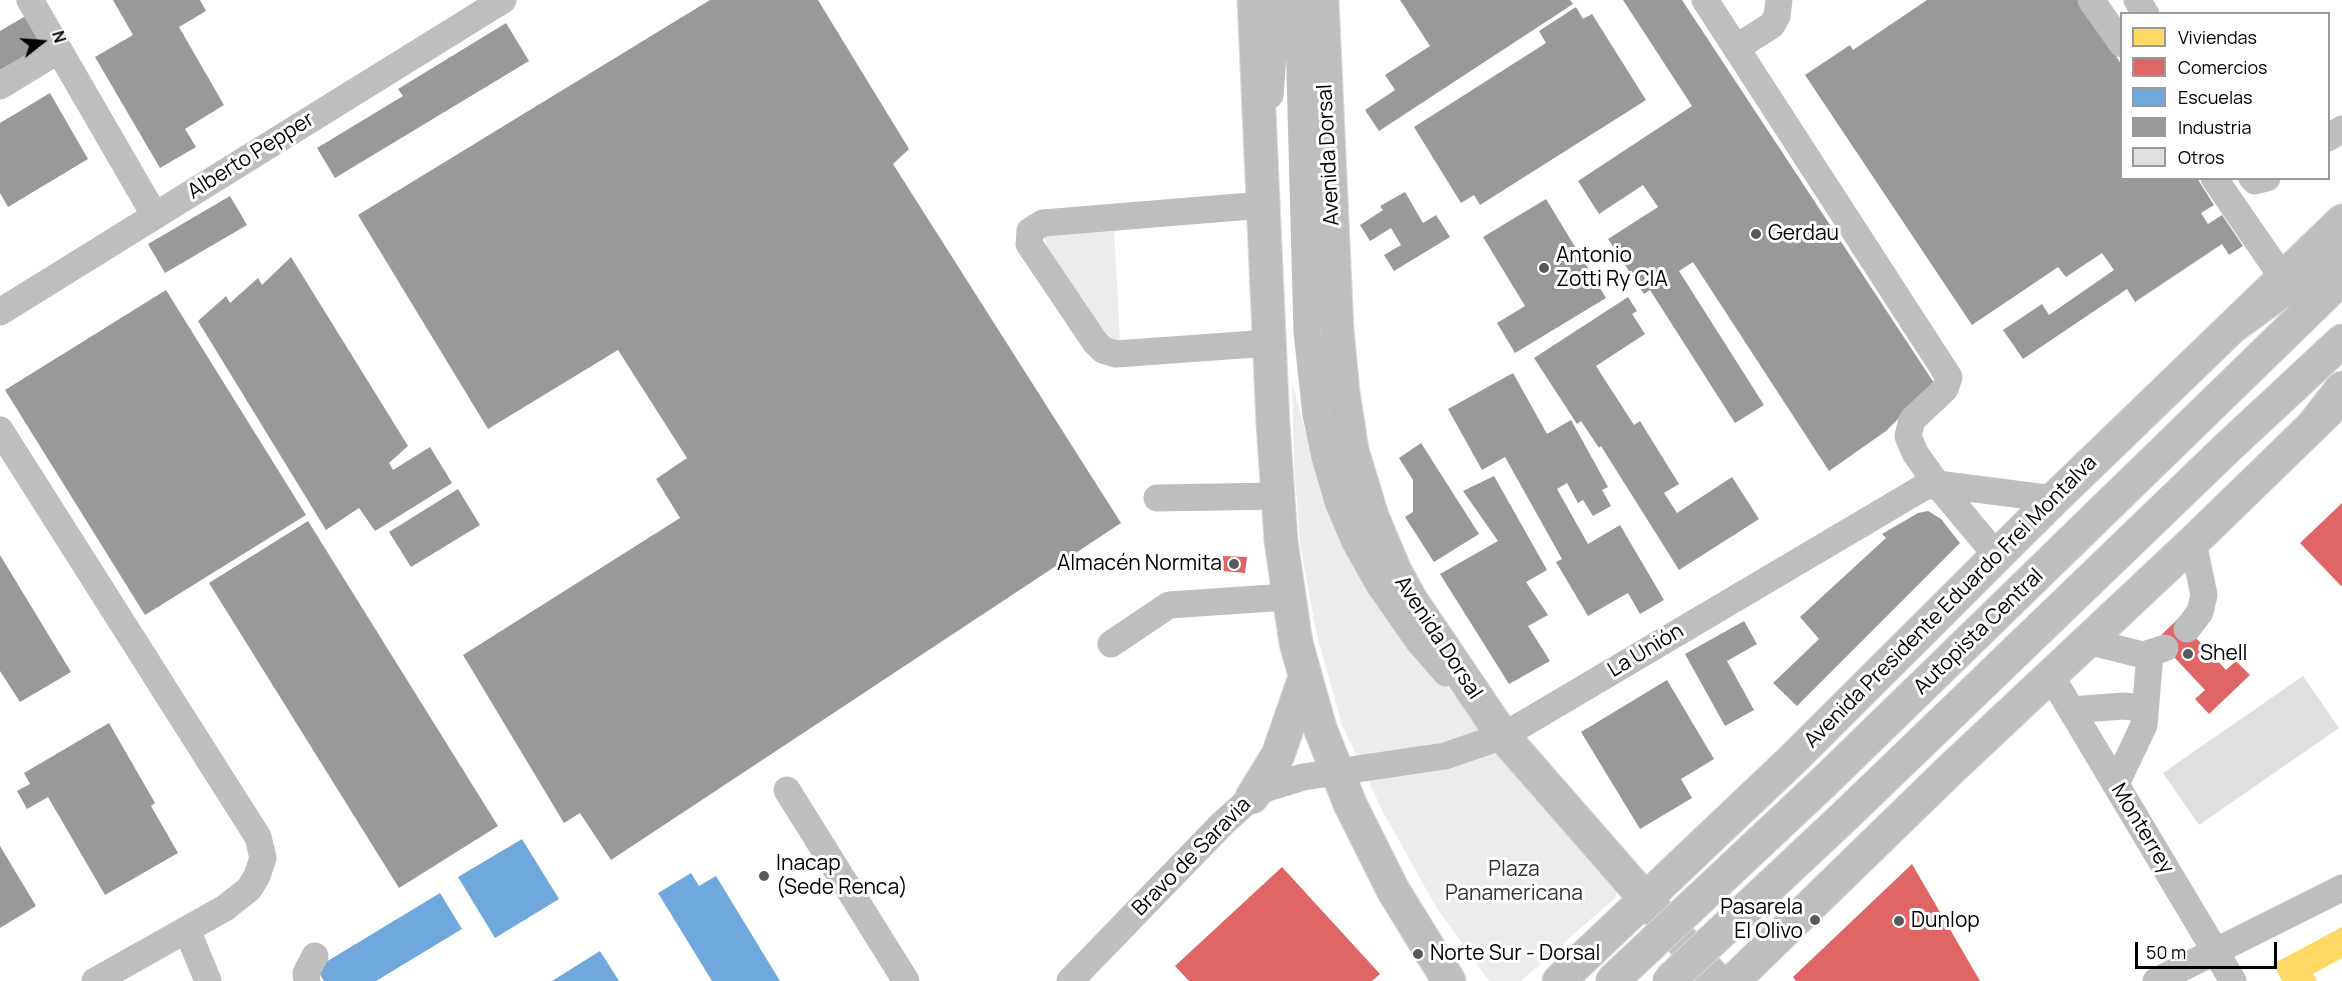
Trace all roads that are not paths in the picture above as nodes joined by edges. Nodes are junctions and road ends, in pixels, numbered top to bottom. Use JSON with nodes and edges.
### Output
{"nodes":[{"id":1,"x":30,"y":0,"type":"edge"},
{"id":2,"x":503,"y":0,"type":"edge"},
{"id":3,"x":1254,"y":0,"type":"edge"},
{"id":4,"x":1277,"y":0,"type":"edge"},
{"id":5,"x":1298,"y":0,"type":"edge"},
{"id":6,"x":1322,"y":0,"type":"edge"},
{"id":7,"x":1705,"y":0,"type":"edge"},
{"id":8,"x":1779,"y":0,"type":"edge"},
{"id":9,"x":2091,"y":0,"type":"edge"},
{"id":10,"x":2120,"y":43,"type":"edge"},
{"id":11,"x":1736,"y":48,"type":"junction"},
{"id":12,"x":60,"y":50,"type":"junction"},
{"id":13,"x":0,"y":86,"type":"edge"},
{"id":14,"x":2215,"y":180,"type":"edge"},
{"id":15,"x":1263,"y":205,"type":"junction"},
{"id":16,"x":155,"y":216,"type":"junction"},
{"id":17,"x":2342,"y":221,"type":"edge"},
{"id":18,"x":2342,"y":247,"type":"edge"},
{"id":19,"x":2283,"y":278,"type":"junction"},
{"id":20,"x":2342,"y":278,"type":"edge"},
{"id":21,"x":0,"y":312,"type":"edge"},
{"id":22,"x":2235,"y":325,"type":"junction"},
{"id":23,"x":2342,"y":341,"type":"edge"},
{"id":24,"x":1269,"y":343,"type":"junction"},
{"id":25,"x":2342,"y":388,"type":"edge"},
{"id":26,"x":2342,"y":397,"type":"edge"},
{"id":27,"x":2314,"y":424,"type":"junction"},
{"id":28,"x":0,"y":429,"type":"edge"},
{"id":29,"x":1937,"y":484,"type":"junction"},
{"id":30,"x":1278,"y":496,"type":"junction"},
{"id":31,"x":1157,"y":498,"type":"dead end"},
{"id":32,"x":2055,"y":499,"type":"junction"},
{"id":33,"x":2193,"y":542,"type":"junction"},
{"id":34,"x":1997,"y":556,"type":"junction"},
{"id":35,"x":1287,"y":597,"type":"junction"},
{"id":36,"x":2187,"y":629,"type":"dead end"},
{"id":37,"x":2087,"y":641,"type":"junction"},
{"id":38,"x":1111,"y":644,"type":"dead end"},
{"id":39,"x":2051,"y":676,"type":"junction"},
{"id":40,"x":1304,"y":680,"type":"junction"},
{"id":41,"x":2071,"y":710,"type":"junction"},
{"id":42,"x":2143,"y":712,"type":"junction"},
{"id":43,"x":1503,"y":736,"type":"junction"},
{"id":44,"x":1337,"y":772,"type":"junction"},
{"id":45,"x":2116,"y":784,"type":"junction"},
{"id":46,"x":787,"y":790,"type":"dead end"},
{"id":47,"x":1252,"y":797,"type":"junction"},
{"id":48,"x":2342,"y":888,"type":"edge"},
{"id":49,"x":1645,"y":900,"type":"junction"},
{"id":50,"x":187,"y":930,"type":"junction"},
{"id":51,"x":2216,"y":952,"type":"junction"},
{"id":52,"x":1748,"y":975,"type":"edge"},
{"id":53,"x":95,"y":981,"type":"edge"},
{"id":54,"x":208,"y":981,"type":"edge"},
{"id":55,"x":906,"y":981,"type":"edge"},
{"id":56,"x":1070,"y":981,"type":"edge"},
{"id":57,"x":1449,"y":981,"type":"edge"},
{"id":58,"x":1559,"y":981,"type":"edge"},
{"id":59,"x":1612,"y":981,"type":"edge"},
{"id":60,"x":1670,"y":981,"type":"edge"},
{"id":61,"x":1718,"y":981,"type":"edge"},
{"id":62,"x":2156,"y":981,"type":"edge"},
{"id":63,"x":2233,"y":981,"type":"edge"}],
"edges":[{"from":1,"to":12,"type":"street"},
{"from":2,"to":16,"type":"street","name":"Alberto Pepper"},
{"from":3,"to":15,"type":"main road"},
{"from":4,"to":15,"type":"street"},
{"from":5,"to":43,"type":"street"},
{"from":6,"to":43,"type":"main road","name":"Avenida Dorsal"},
{"from":7,"to":11,"type":"street"},
{"from":8,"to":11,"type":"street"},
{"from":9,"to":10,"type":"street"},
{"from":11,"to":29,"type":"street"},
{"from":12,"to":13,"type":"street"},
{"from":12,"to":16,"type":"street"},
{"from":14,"to":19,"type":"street"},
{"from":15,"to":24,"type":"main road"},
{"from":15,"to":24,"type":"street"},
{"from":16,"to":21,"type":"street","name":"Alberto Pepper"},
{"from":17,"to":19,"type":"main road","name":"Avenida Presidente Eduardo Frei Montalva"},
{"from":18,"to":22,"type":"main road"},
{"from":19,"to":22,"type":"main road","name":"Avenida Presidente Eduardo Frei Montalva"},
{"from":20,"to":59,"type":"main road","name":"Autopista Central","bridge":true},
{"from":22,"to":32,"type":"main road","name":"Avenida Presidente Eduardo Frei Montalva"},
{"from":23,"to":60,"type":"main road","name":"Autopista Central","bridge":true},
{"from":24,"to":30,"type":"main road"},
{"from":25,"to":27,"type":"main road"},
{"from":26,"to":27,"type":"main road"},
{"from":27,"to":33,"type":"main road"},
{"from":28,"to":50,"type":"street"},
{"from":29,"to":32,"type":"street","name":"La Unión"},
{"from":29,"to":34,"type":"street"},
{"from":29,"to":43,"type":"street","name":"La Unión"},
{"from":30,"to":31,"type":"street"},
{"from":30,"to":35,"type":"main road"},
{"from":32,"to":34,"type":"main road","name":"Avenida Presidente Eduardo Frei Montalva"},
{"from":33,"to":36,"type":"street"},
{"from":33,"to":37,"type":"main road"},
{"from":34,"to":49,"type":"main road","name":"Avenida Presidente Eduardo Frei Montalva"},
{"from":35,"to":38,"type":"street"},
{"from":35,"to":40,"type":"main road"},
{"from":37,"to":39,"type":"main road"},
{"from":37,"to":42,"type":"street"},
{"from":39,"to":41,"type":"street","name":"Monterrey"},
{"from":39,"to":52,"type":"main road"},
{"from":40,"to":44,"type":"main road"},
{"from":40,"to":47,"type":"main road"},
{"from":41,"to":42,"type":"street"},
{"from":41,"to":45,"type":"street","name":"Monterrey"},
{"from":42,"to":45,"type":"street"},
{"from":43,"to":44,"type":"street","name":"La Unión"},
{"from":43,"to":49,"type":"main road","name":"Avenida Dorsal"},
{"from":44,"to":47,"type":"street","name":"Bravo de Saravia"},
{"from":44,"to":57,"type":"main road"},
{"from":45,"to":51,"type":"street","name":"Monterrey"},
{"from":46,"to":55,"type":"street"},
{"from":47,"to":56,"type":"street","name":"Bravo de Saravia"},
{"from":48,"to":51,"type":"street"},
{"from":49,"to":58,"type":"main road","name":"Avenida Presidente Eduardo Frei Montalva"},
{"from":49,"to":61,"type":"main road","name":"Avenida Dorsal"},
{"from":50,"to":53,"type":"street"},
{"from":50,"to":54,"type":"street"},
{"from":51,"to":62,"type":"street"},
{"from":51,"to":63,"type":"street","name":"Monterrey"}]}
